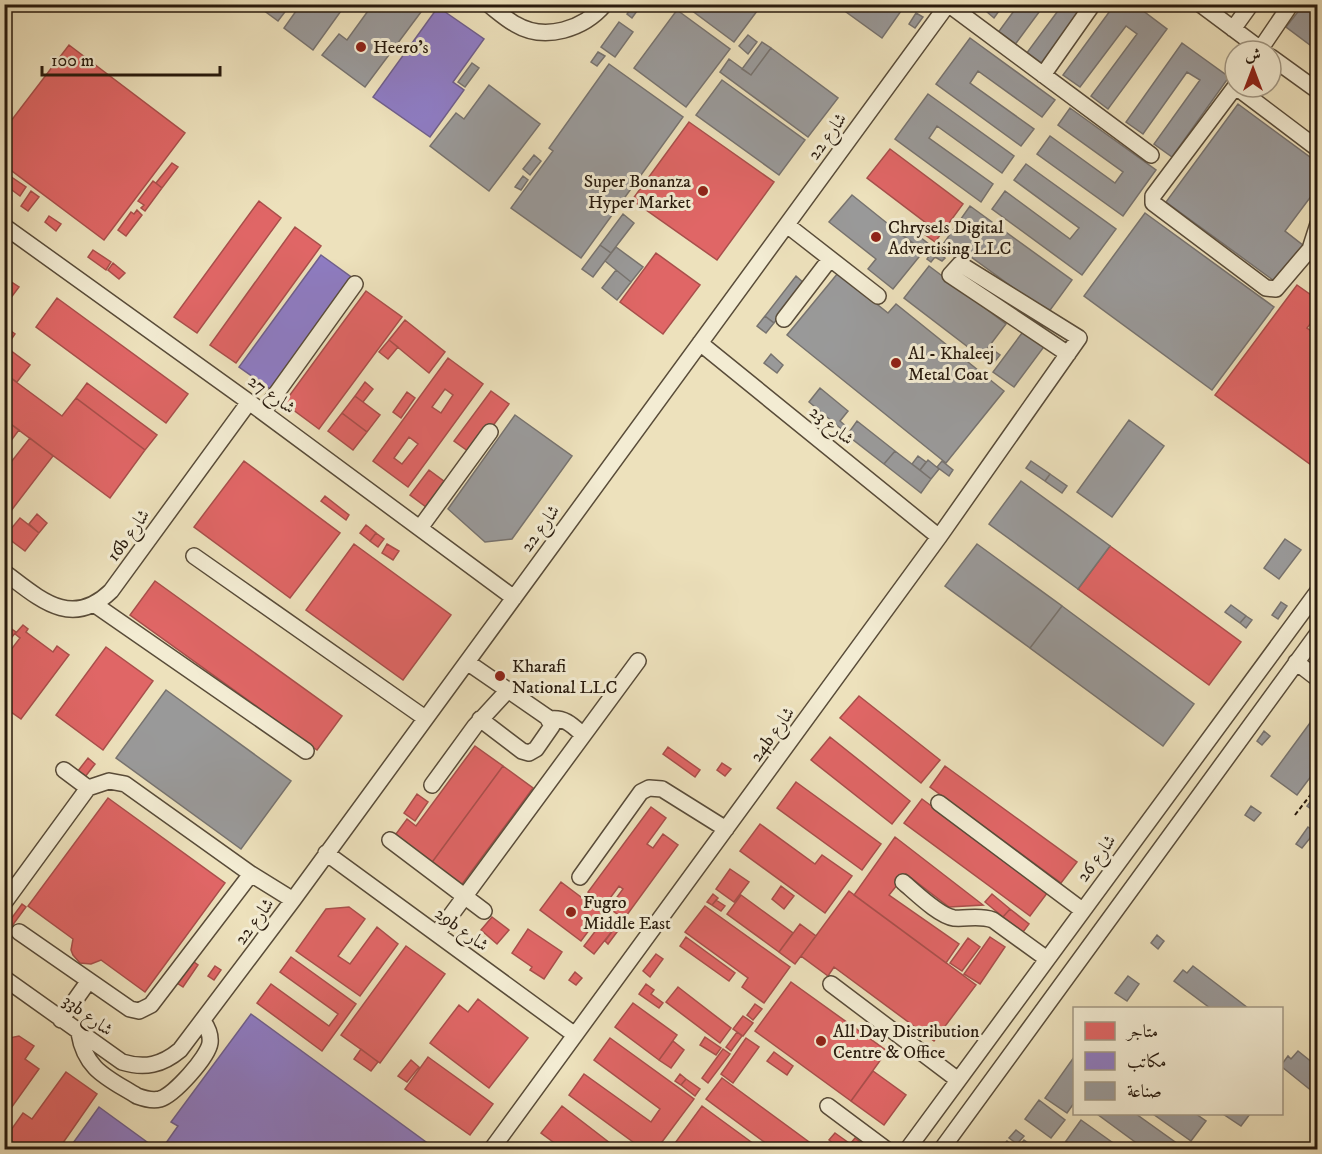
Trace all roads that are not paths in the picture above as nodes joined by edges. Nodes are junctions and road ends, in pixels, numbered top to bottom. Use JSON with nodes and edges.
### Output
{"nodes":[{"id":1,"x":488,"y":4,"type":"edge"},
{"id":2,"x":605,"y":4,"type":"edge"},
{"id":3,"x":948,"y":4,"type":"edge"},
{"id":4,"x":1093,"y":4,"type":"edge"},
{"id":5,"x":1200,"y":4,"type":"edge"},
{"id":6,"x":1251,"y":4,"type":"edge"},
{"id":7,"x":1291,"y":4,"type":"edge"},
{"id":8,"x":1233,"y":29,"type":"junction"},
{"id":9,"x":1246,"y":39,"type":"edge"},
{"id":10,"x":1271,"y":39,"type":"edge"},
{"id":11,"x":1283,"y":66,"type":"edge"},
{"id":12,"x":1044,"y":75,"type":"junction"},
{"id":13,"x":1317,"y":91,"type":"edge"},
{"id":14,"x":1226,"y":99,"type":"edge"},
{"id":15,"x":1251,"y":99,"type":"edge"},
{"id":16,"x":1317,"y":149,"type":"edge"},
{"id":17,"x":1151,"y":154,"type":"dead end"},
{"id":18,"x":1317,"y":224,"type":"edge"},
{"id":19,"x":4,"y":225,"type":"edge"},
{"id":20,"x":787,"y":225,"type":"junction"},
{"id":21,"x":832,"y":260,"type":"junction"},
{"id":22,"x":355,"y":284,"type":"dead end"},
{"id":23,"x":880,"y":292,"type":"dead end"},
{"id":24,"x":784,"y":319,"type":"dead end"},
{"id":25,"x":700,"y":343,"type":"junction"},
{"id":26,"x":1068,"y":354,"type":"junction"},
{"id":27,"x":249,"y":402,"type":"junction"},
{"id":28,"x":263,"y":412,"type":"junction"},
{"id":29,"x":490,"y":432,"type":"dead end"},
{"id":30,"x":420,"y":528,"type":"junction"},
{"id":31,"x":939,"y":537,"type":"junction"},
{"id":32,"x":194,"y":556,"type":"dead end"},
{"id":33,"x":4,"y":572,"type":"edge"},
{"id":34,"x":1317,"y":591,"type":"edge"},
{"id":35,"x":514,"y":598,"type":"junction"},
{"id":36,"x":94,"y":604,"type":"junction"},
{"id":37,"x":1317,"y":633,"type":"edge"},
{"id":38,"x":638,"y":661,"type":"dead end"},
{"id":39,"x":467,"y":662,"type":"junction"},
{"id":40,"x":1296,"y":662,"type":"junction"},
{"id":41,"x":1317,"y":679,"type":"edge"},
{"id":42,"x":508,"y":690,"type":"junction"},
{"id":43,"x":425,"y":718,"type":"junction"},
{"id":44,"x":480,"y":719,"type":"junction"},
{"id":45,"x":550,"y":719,"type":"junction"},
{"id":46,"x":583,"y":735,"type":"junction"},
{"id":47,"x":306,"y":751,"type":"dead end"},
{"id":48,"x":64,"y":770,"type":"dead end"},
{"id":49,"x":432,"y":785,"type":"dead end"},
{"id":50,"x":88,"y":788,"type":"junction"},
{"id":51,"x":939,"y":803,"type":"dead end"},
{"id":52,"x":726,"y":829,"type":"junction"},
{"id":53,"x":390,"y":840,"type":"dead end"},
{"id":54,"x":326,"y":853,"type":"junction"},
{"id":55,"x":251,"y":874,"type":"junction"},
{"id":56,"x":580,"y":877,"type":"dead end"},
{"id":57,"x":903,"y":882,"type":"dead end"},
{"id":58,"x":465,"y":897,"type":"junction"},
{"id":59,"x":293,"y":900,"type":"junction"},
{"id":60,"x":4,"y":903,"type":"edge"},
{"id":61,"x":1082,"y":910,"type":"junction"},
{"id":62,"x":484,"y":911,"type":"dead end"},
{"id":63,"x":19,"y":932,"type":"dead end"},
{"id":64,"x":437,"y":934,"type":"junction"},
{"id":65,"x":1047,"y":959,"type":"junction"},
{"id":66,"x":88,"y":982,"type":"junction"},
{"id":67,"x":6,"y":983,"type":"edge"},
{"id":68,"x":831,"y":984,"type":"dead end"},
{"id":69,"x":1003,"y":1018,"type":"junction"},
{"id":70,"x":61,"y":1020,"type":"junction"},
{"id":71,"x":203,"y":1021,"type":"junction"},
{"id":72,"x":79,"y":1033,"type":"junction"},
{"id":73,"x":575,"y":1035,"type":"junction"},
{"id":74,"x":1021,"y":1040,"type":"junction"},
{"id":75,"x":155,"y":1065,"type":"joint"},
{"id":76,"x":958,"y":1080,"type":"junction"},
{"id":77,"x":828,"y":1106,"type":"dead end"},
{"id":78,"x":491,"y":1149,"type":"edge"},
{"id":79,"x":887,"y":1149,"type":"edge"},
{"id":80,"x":907,"y":1149,"type":"edge"},
{"id":81,"x":940,"y":1149,"type":"edge"}],
"edges":[{"from":1,"to":2,"type":"street"},
{"from":3,"to":12,"type":"street"},
{"from":3,"to":20,"type":"street","name":"شارع 22"},
{"from":4,"to":12,"type":"street"},
{"from":5,"to":8,"type":"street"},
{"from":6,"to":8,"type":"street"},
{"from":7,"to":10,"type":"street"},
{"from":8,"to":9,"type":"street"},
{"from":11,"to":13,"type":"street"},
{"from":12,"to":17,"type":"street"},
{"from":14,"to":18,"type":"street"},
{"from":15,"to":16,"type":"street"},
{"from":19,"to":27,"type":"street","name":"شارع 27"},
{"from":20,"to":21,"type":"street"},
{"from":20,"to":25,"type":"street","name":"شارع 22"},
{"from":21,"to":23,"type":"street"},
{"from":21,"to":24,"type":"street"},
{"from":22,"to":28,"type":"street"},
{"from":25,"to":31,"type":"street","name":"شارع 23"},
{"from":25,"to":35,"type":"street","name":"شارع 22"},
{"from":26,"to":26,"type":"street","name":"24b شارع"},
{"from":26,"to":31,"type":"street","name":"24b شارع"},
{"from":27,"to":28,"type":"street","name":"شارع 27"},
{"from":27,"to":36,"type":"street","name":"16b شارع"},
{"from":28,"to":30,"type":"street","name":"شارع 27"},
{"from":29,"to":30,"type":"street"},
{"from":30,"to":35,"type":"street","name":"شارع 27"},
{"from":31,"to":52,"type":"street","name":"24b شارع"},
{"from":32,"to":43,"type":"street"},
{"from":33,"to":36,"type":"street"},
{"from":34,"to":61,"type":"street","name":"شارع 26"},
{"from":35,"to":39,"type":"street","name":"شارع 22"},
{"from":36,"to":47,"type":"street"},
{"from":37,"to":40,"type":"street"},
{"from":38,"to":46,"type":"street"},
{"from":39,"to":42,"type":"street"},
{"from":39,"to":43,"type":"street","name":"شارع 22"},
{"from":40,"to":41,"type":"street"},
{"from":40,"to":74,"type":"street"},
{"from":42,"to":44,"type":"street"},
{"from":42,"to":45,"type":"street"},
{"from":43,"to":54,"type":"street","name":"شارع 22"},
{"from":44,"to":45,"type":"street"},
{"from":44,"to":49,"type":"street"},
{"from":45,"to":46,"type":"street"},
{"from":46,"to":58,"type":"street"},
{"from":48,"to":50,"type":"street"},
{"from":50,"to":55,"type":"street"},
{"from":50,"to":60,"type":"street"},
{"from":51,"to":61,"type":"street"},
{"from":52,"to":56,"type":"street"},
{"from":52,"to":73,"type":"street","name":"24b شارع"},
{"from":53,"to":58,"type":"street"},
{"from":54,"to":59,"type":"street","name":"شارع 22"},
{"from":54,"to":64,"type":"street","name":"29b شارع"},
{"from":55,"to":59,"type":"street"},
{"from":55,"to":66,"type":"street"},
{"from":57,"to":65,"type":"street"},
{"from":58,"to":62,"type":"street"},
{"from":58,"to":64,"type":"street"},
{"from":59,"to":71,"type":"street","name":"شارع 22"},
{"from":61,"to":65,"type":"street","name":"شارع 26"},
{"from":63,"to":66,"type":"street"},
{"from":64,"to":73,"type":"street","name":"29b شارع"},
{"from":65,"to":69,"type":"street","name":"شارع 26"},
{"from":66,"to":70,"type":"street"},
{"from":67,"to":70,"type":"street","name":"33b شارع"},
{"from":68,"to":76,"type":"street"},
{"from":69,"to":74,"type":"street"},
{"from":69,"to":76,"type":"street","name":"شارع 26"},
{"from":70,"to":72,"type":"street","name":"33b شارع"},
{"from":71,"to":72,"type":"street"},
{"from":71,"to":75,"type":"street","name":"شارع 22"},
{"from":72,"to":75,"type":"street","name":"33b شارع"},
{"from":73,"to":78,"type":"street","name":"24b شارع"},
{"from":74,"to":81,"type":"street"},
{"from":76,"to":80,"type":"street","name":"شارع 26"},
{"from":77,"to":79,"type":"street"}]}
